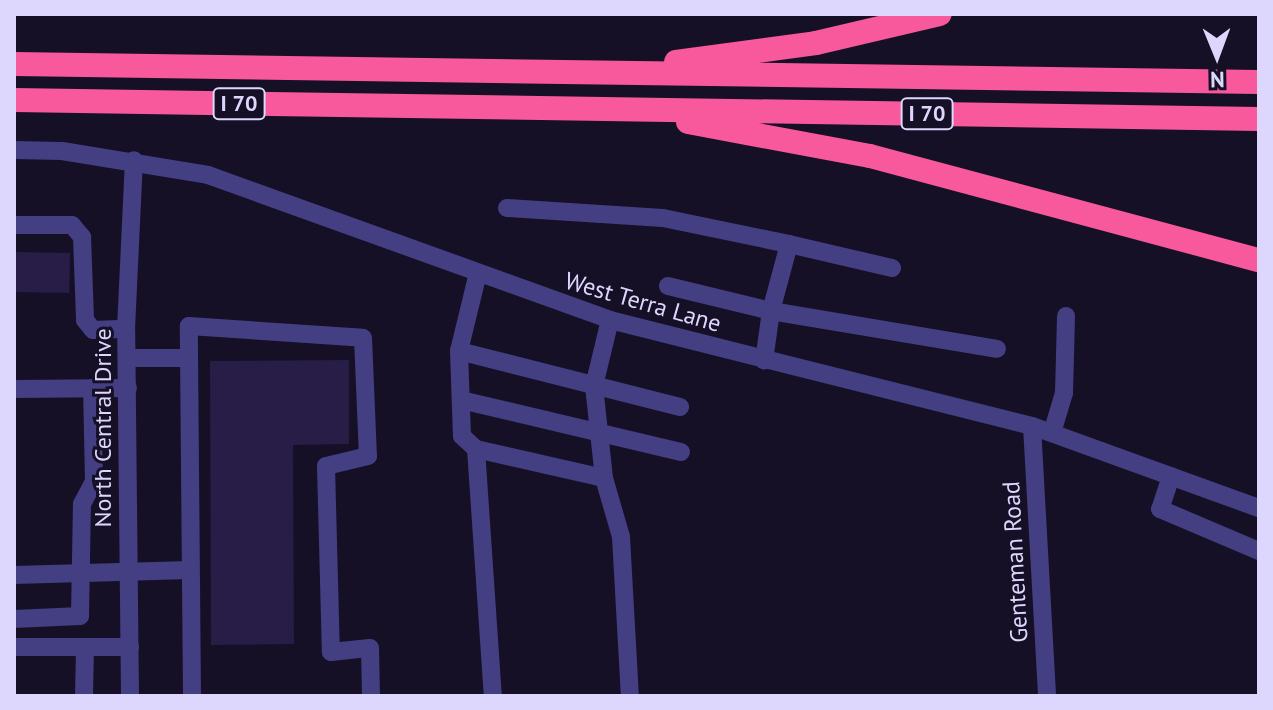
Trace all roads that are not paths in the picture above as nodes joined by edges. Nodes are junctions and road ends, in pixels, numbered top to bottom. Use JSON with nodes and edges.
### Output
{"nodes":[{"id":1,"x":940,"y":14,"type":"edge"},
{"id":2,"x":14,"y":64,"type":"edge"},
{"id":3,"x":612,"y":73,"type":"junction"},
{"id":4,"x":1259,"y":82,"type":"edge"},
{"id":5,"x":14,"y":100,"type":"edge"},
{"id":6,"x":595,"y":108,"type":"junction"},
{"id":7,"x":1259,"y":119,"type":"edge"},
{"id":8,"x":14,"y":150,"type":"edge"},
{"id":9,"x":134,"y":160,"type":"junction"},
{"id":10,"x":507,"y":208,"type":"dead end"},
{"id":11,"x":14,"y":225,"type":"edge"},
{"id":12,"x":789,"y":244,"type":"junction"},
{"id":13,"x":1259,"y":260,"type":"edge"},
{"id":14,"x":892,"y":268,"type":"dead end"},
{"id":15,"x":478,"y":273,"type":"junction"},
{"id":16,"x":668,"y":286,"type":"dead end"},
{"id":17,"x":771,"y":311,"type":"junction"},
{"id":18,"x":1066,"y":316,"type":"dead end"},
{"id":19,"x":610,"y":320,"type":"junction"},
{"id":20,"x":126,"y":329,"type":"junction"},
{"id":21,"x":997,"y":349,"type":"dead end"},
{"id":22,"x":459,"y":351,"type":"junction"},
{"id":23,"x":127,"y":358,"type":"junction"},
{"id":24,"x":188,"y":358,"type":"junction"},
{"id":25,"x":764,"y":361,"type":"junction"},
{"id":26,"x":594,"y":386,"type":"junction"},
{"id":27,"x":92,"y":388,"type":"junction"},
{"id":28,"x":128,"y":388,"type":"junction"},
{"id":29,"x":14,"y":389,"type":"edge"},
{"id":30,"x":461,"y":400,"type":"junction"},
{"id":31,"x":680,"y":407,"type":"dead end"},
{"id":32,"x":1032,"y":426,"type":"junction"},
{"id":33,"x":599,"y":432,"type":"junction"},
{"id":34,"x":1052,"y":433,"type":"junction"},
{"id":35,"x":476,"y":449,"type":"junction"},
{"id":36,"x":681,"y":452,"type":"dead end"},
{"id":37,"x":1171,"y":476,"type":"junction"},
{"id":38,"x":604,"y":478,"type":"junction"},
{"id":39,"x":126,"y":480,"type":"junction"},
{"id":40,"x":94,"y":481,"type":"junction"},
{"id":41,"x":1259,"y":508,"type":"edge"},
{"id":42,"x":1259,"y":551,"type":"edge"},
{"id":43,"x":190,"y":570,"type":"junction"},
{"id":44,"x":128,"y":571,"type":"junction"},
{"id":45,"x":82,"y":572,"type":"junction"},
{"id":46,"x":14,"y":575,"type":"edge"},
{"id":47,"x":14,"y":619,"type":"edge"},
{"id":48,"x":14,"y":647,"type":"edge"},
{"id":49,"x":85,"y":647,"type":"junction"},
{"id":50,"x":130,"y":647,"type":"junction"},
{"id":51,"x":84,"y":696,"type":"edge"},
{"id":52,"x":130,"y":696,"type":"edge"},
{"id":53,"x":192,"y":696,"type":"edge"},
{"id":54,"x":371,"y":696,"type":"edge"},
{"id":55,"x":493,"y":696,"type":"edge"},
{"id":56,"x":630,"y":696,"type":"edge"},
{"id":57,"x":1047,"y":696,"type":"edge"}],
"edges":[{"from":1,"to":3,"type":"highway"},
{"from":2,"to":3,"type":"highway","number":"I 70"},
{"from":3,"to":4,"type":"highway","number":"I 70"},
{"from":5,"to":6,"type":"highway","number":"I 70"},
{"from":6,"to":7,"type":"highway","number":"I 70"},
{"from":6,"to":13,"type":"highway"},
{"from":8,"to":9,"type":"street","name":"West Terra Lane"},
{"from":9,"to":15,"type":"street","name":"West Terra Lane"},
{"from":9,"to":20,"type":"street","name":"North Central Drive"},
{"from":10,"to":12,"type":"street"},
{"from":11,"to":20,"type":"street"},
{"from":12,"to":14,"type":"street"},
{"from":12,"to":17,"type":"street"},
{"from":15,"to":19,"type":"street","name":"West Terra Lane"},
{"from":15,"to":22,"type":"street"},
{"from":16,"to":17,"type":"street"},
{"from":17,"to":21,"type":"street"},
{"from":17,"to":25,"type":"street"},
{"from":18,"to":34,"type":"street"},
{"from":19,"to":25,"type":"street","name":"West Terra Lane"},
{"from":19,"to":26,"type":"street"},
{"from":20,"to":23,"type":"street","name":"North Central Drive"},
{"from":22,"to":26,"type":"street"},
{"from":22,"to":30,"type":"street"},
{"from":23,"to":24,"type":"street"},
{"from":23,"to":28,"type":"street","name":"North Central Drive"},
{"from":24,"to":43,"type":"street"},
{"from":24,"to":54,"type":"street"},
{"from":25,"to":32,"type":"street","name":"West Terra Lane"},
{"from":26,"to":31,"type":"street"},
{"from":26,"to":33,"type":"street"},
{"from":27,"to":28,"type":"street"},
{"from":27,"to":29,"type":"street"},
{"from":27,"to":40,"type":"street"},
{"from":28,"to":39,"type":"street","name":"North Central Drive"},
{"from":30,"to":33,"type":"street"},
{"from":30,"to":35,"type":"street"},
{"from":32,"to":34,"type":"street","name":"West Terra Lane"},
{"from":32,"to":57,"type":"street","name":"Genteman Road"},
{"from":33,"to":36,"type":"street"},
{"from":33,"to":38,"type":"street"},
{"from":34,"to":37,"type":"street","name":"West Terra Lane"},
{"from":35,"to":38,"type":"street"},
{"from":35,"to":55,"type":"street"},
{"from":37,"to":41,"type":"street","name":"West Terra Lane"},
{"from":37,"to":42,"type":"street"},
{"from":38,"to":56,"type":"street"},
{"from":39,"to":40,"type":"street"},
{"from":39,"to":44,"type":"street","name":"North Central Drive"},
{"from":40,"to":45,"type":"street"},
{"from":43,"to":44,"type":"street"},
{"from":43,"to":53,"type":"street"},
{"from":44,"to":45,"type":"street"},
{"from":44,"to":50,"type":"street","name":"North Central Drive"},
{"from":45,"to":46,"type":"street"},
{"from":45,"to":47,"type":"street"},
{"from":48,"to":49,"type":"street"},
{"from":49,"to":50,"type":"street"},
{"from":49,"to":51,"type":"street"},
{"from":50,"to":52,"type":"street","name":"North Central Drive"}]}
